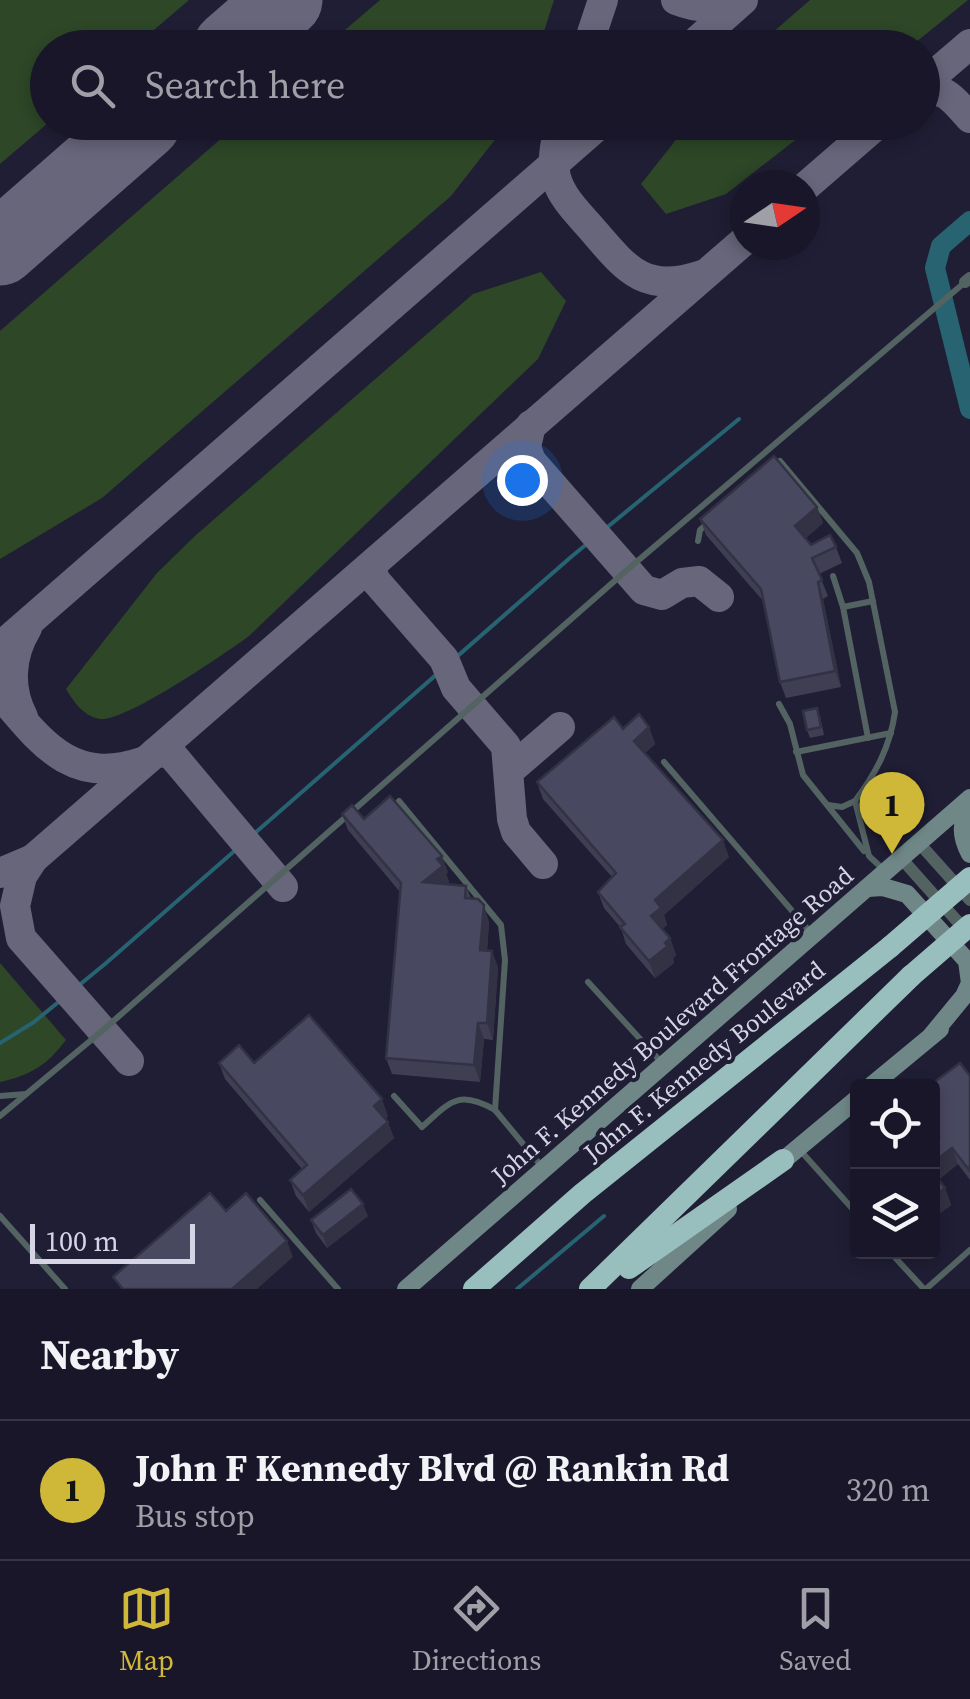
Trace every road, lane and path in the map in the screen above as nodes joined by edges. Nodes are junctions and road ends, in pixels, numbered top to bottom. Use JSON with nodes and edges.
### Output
{"nodes":[{"id":1,"x":968,"y":280,"type":"edge"},
{"id":2,"x":767,"y":472,"type":"edge"},
{"id":3,"x":714,"y":518,"type":"edge"},
{"id":4,"x":698,"y":541,"type":"dead end"},
{"id":5,"x":832,"y":576,"type":"dead end"},
{"id":6,"x":873,"y":601,"type":"junction"},
{"id":7,"x":843,"y":607,"type":"junction"},
{"id":8,"x":779,"y":704,"type":"dead end"},
{"id":9,"x":892,"y":733,"type":"junction"},
{"id":10,"x":868,"y":738,"type":"junction"},
{"id":11,"x":796,"y":752,"type":"junction"},
{"id":12,"x":664,"y":762,"type":"dead end"},
{"id":13,"x":970,"y":798,"type":"edge"},
{"id":14,"x":399,"y":801,"type":"edge"},
{"id":15,"x":855,"y":801,"type":"junction"},
{"id":16,"x":828,"y":805,"type":"junction"},
{"id":17,"x":970,"y":809,"type":"edge"},
{"id":18,"x":919,"y":843,"type":"junction"},
{"id":19,"x":970,"y":854,"type":"edge"},
{"id":20,"x":868,"y":856,"type":"junction"},
{"id":21,"x":902,"y":858,"type":"junction"},
{"id":22,"x":886,"y":872,"type":"junction"},
{"id":23,"x":970,"y":878,"type":"edge"},
{"id":24,"x":867,"y":888,"type":"junction"},
{"id":25,"x":970,"y":900,"type":"edge"},
{"id":26,"x":970,"y":925,"type":"edge"},
{"id":27,"x":970,"y":934,"type":"edge"},
{"id":28,"x":812,"y":935,"type":"junction"},
{"id":29,"x":588,"y":982,"type":"dead end"},
{"id":30,"x":970,"y":1004,"type":"edge"},
{"id":31,"x":931,"y":1036,"type":"junction"},
{"id":32,"x":664,"y":1065,"type":"junction"},
{"id":33,"x":879,"y":1079,"type":"edge"},
{"id":34,"x":27,"y":1094,"type":"junction"},
{"id":35,"x":0,"y":1096,"type":"edge"},
{"id":36,"x":394,"y":1096,"type":"dead end"},
{"id":37,"x":850,"y":1105,"type":"edge"},
{"id":38,"x":495,"y":1110,"type":"junction"},
{"id":39,"x":0,"y":1116,"type":"edge"},
{"id":40,"x":790,"y":1154,"type":"junction"},
{"id":41,"x":544,"y":1169,"type":"junction"},
{"id":42,"x":260,"y":1200,"type":"dead end"},
{"id":43,"x":850,"y":1208,"type":"edge"},
{"id":44,"x":0,"y":1216,"type":"edge"},
{"id":45,"x":970,"y":1250,"type":"edge"},
{"id":46,"x":897,"y":1259,"type":"edge"},
{"id":47,"x":64,"y":1289,"type":"edge"},
{"id":48,"x":338,"y":1289,"type":"edge"},
{"id":49,"x":406,"y":1289,"type":"edge"},
{"id":50,"x":474,"y":1289,"type":"edge"},
{"id":51,"x":593,"y":1289,"type":"edge"},
{"id":52,"x":640,"y":1289,"type":"edge"},
{"id":53,"x":925,"y":1289,"type":"edge"}],
"edges":[{"from":1,"to":34,"type":"lane"},
{"from":2,"to":6,"type":"lane"},
{"from":3,"to":4,"type":"lane"},
{"from":5,"to":7,"type":"lane"},
{"from":6,"to":7,"type":"lane"},
{"from":6,"to":9,"type":"lane"},
{"from":7,"to":10,"type":"lane"},
{"from":8,"to":11,"type":"lane"},
{"from":9,"to":10,"type":"lane"},
{"from":9,"to":15,"type":"lane"},
{"from":10,"to":11,"type":"lane"},
{"from":11,"to":16,"type":"lane"},
{"from":12,"to":28,"type":"lane"},
{"from":13,"to":18,"type":"street","name":"John F. Kennedy Boulevard Frontage Road"},
{"from":14,"to":38,"type":"lane"},
{"from":15,"to":16,"type":"lane"},
{"from":15,"to":20,"type":"lane"},
{"from":16,"to":20,"type":"lane"},
{"from":17,"to":19,"type":"street"},
{"from":18,"to":21,"type":"street","name":"John F. Kennedy Boulevard Frontage Road"},
{"from":18,"to":25,"type":"street"},
{"from":20,"to":22,"type":"lane"},
{"from":21,"to":22,"type":"street","name":"John F. Kennedy Boulevard Frontage Road"},
{"from":21,"to":27,"type":"street"},
{"from":22,"to":24,"type":"street","name":"John F. Kennedy Boulevard Frontage Road"},
{"from":23,"to":50,"type":"highway","name":"John F. Kennedy Boulevard","bridge":true},
{"from":24,"to":28,"type":"street","name":"John F. Kennedy Boulevard Frontage Road"},
{"from":24,"to":31,"type":"street"},
{"from":26,"to":51,"type":"highway","bridge":true},
{"from":28,"to":32,"type":"street","name":"John F. Kennedy Boulevard Frontage Road"},
{"from":29,"to":32,"type":"lane"},
{"from":30,"to":31,"type":"street"},
{"from":31,"to":33,"type":"street"},
{"from":32,"to":41,"type":"street","name":"John F. Kennedy Boulevard Frontage Road"},
{"from":34,"to":35,"type":"lane"},
{"from":34,"to":39,"type":"lane"},
{"from":36,"to":38,"type":"lane"},
{"from":37,"to":40,"type":"street"},
{"from":38,"to":41,"type":"lane"},
{"from":40,"to":43,"type":"lane"},
{"from":40,"to":51,"type":"highway"},
{"from":40,"to":52,"type":"street"},
{"from":41,"to":49,"type":"street","name":"John F. Kennedy Boulevard Frontage Road"},
{"from":42,"to":48,"type":"lane"},
{"from":44,"to":47,"type":"lane"},
{"from":45,"to":53,"type":"lane"},
{"from":46,"to":53,"type":"lane"}]}
